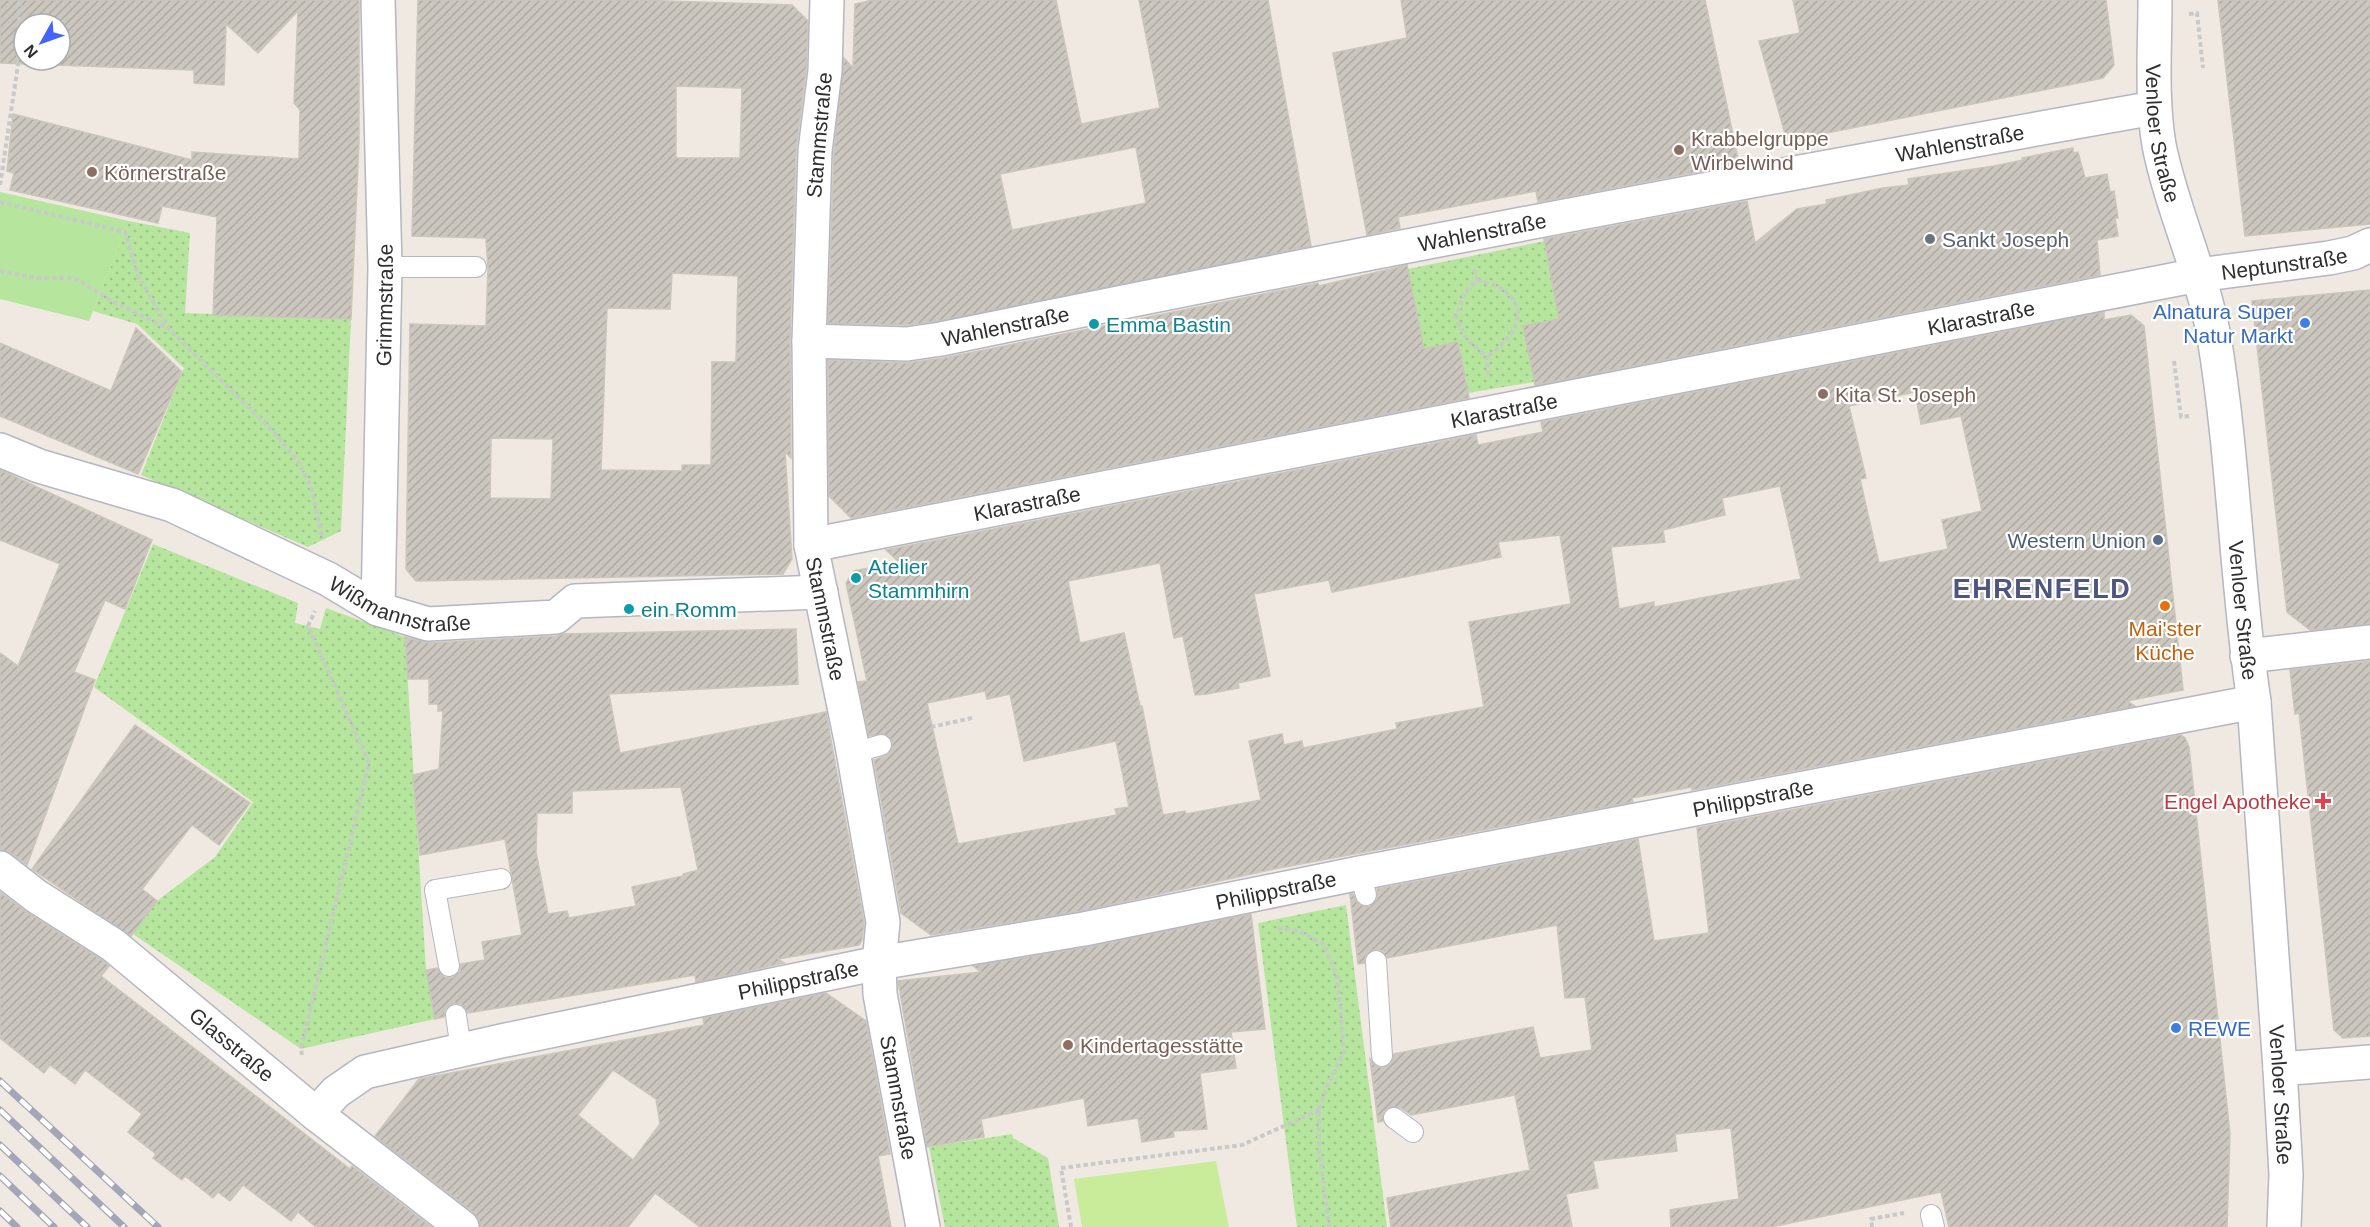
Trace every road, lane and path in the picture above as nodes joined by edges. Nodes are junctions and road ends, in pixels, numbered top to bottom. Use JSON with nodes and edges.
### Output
{"nodes":[{"id":1,"x":20,"y":0,"type":"edge"},
{"id":2,"x":378,"y":0,"type":"edge"},
{"id":3,"x":2155,"y":0,"type":"edge"},
{"id":4,"x":826,"y":2,"type":"edge"},
{"id":5,"x":2197,"y":18,"type":"dead end"},
{"id":6,"x":2203,"y":68,"type":"dead end"},
{"id":7,"x":2154,"y":108,"type":"junction"},
{"id":8,"x":0,"y":185,"type":"edge"},
{"id":9,"x":0,"y":202,"type":"edge"},
{"id":10,"x":1464,"y":234,"type":"junction"},
{"id":11,"x":2364,"y":253,"type":"edge"},
{"id":12,"x":385,"y":267,"type":"junction"},
{"id":13,"x":476,"y":267,"type":"dead end"},
{"id":14,"x":0,"y":271,"type":"edge"},
{"id":15,"x":2198,"y":275,"type":"junction"},
{"id":16,"x":1477,"y":280,"type":"junction"},
{"id":17,"x":169,"y":329,"type":"junction"},
{"id":18,"x":808,"y":341,"type":"junction"},
{"id":19,"x":1487,"y":357,"type":"junction"},
{"id":20,"x":2174,"y":361,"type":"dead end"},
{"id":21,"x":2180,"y":410,"type":"dead end"},
{"id":22,"x":1494,"y":412,"type":"junction"},
{"id":23,"x":0,"y":450,"type":"edge"},
{"id":24,"x":811,"y":545,"type":"junction"},
{"id":25,"x":328,"y":579,"type":"junction"},
{"id":26,"x":821,"y":592,"type":"junction"},
{"id":27,"x":378,"y":609,"type":"junction"},
{"id":28,"x":2370,"y":642,"type":"edge"},
{"id":29,"x":2247,"y":656,"type":"junction"},
{"id":30,"x":2254,"y":702,"type":"junction"},
{"id":31,"x":972,"y":718,"type":"dead end"},
{"id":32,"x":932,"y":727,"type":"dead end"},
{"id":33,"x":0,"y":868,"type":"edge"},
{"id":34,"x":501,"y":879,"type":"dead end"},
{"id":35,"x":1264,"y":893,"type":"junction"},
{"id":36,"x":1376,"y":961,"type":"dead end"},
{"id":37,"x":879,"y":963,"type":"junction"},
{"id":38,"x":450,"y":966,"type":"dead end"},
{"id":39,"x":456,"y":1015,"type":"dead end"},
{"id":40,"x":461,"y":1050,"type":"junction"},
{"id":41,"x":1382,"y":1056,"type":"dead end"},
{"id":42,"x":303,"y":1060,"type":"dead end"},
{"id":43,"x":2370,"y":1062,"type":"edge"},
{"id":44,"x":2280,"y":1070,"type":"junction"},
{"id":45,"x":1319,"y":1110,"type":"junction"},
{"id":46,"x":316,"y":1114,"type":"junction"},
{"id":47,"x":1394,"y":1118,"type":"dead end"},
{"id":48,"x":1413,"y":1132,"type":"dead end"},
{"id":49,"x":1933,"y":1221,"type":"edge"},
{"id":50,"x":462,"y":1227,"type":"edge"},
{"id":51,"x":923,"y":1227,"type":"edge"},
{"id":52,"x":1071,"y":1227,"type":"edge"},
{"id":53,"x":1329,"y":1227,"type":"edge"},
{"id":54,"x":1872,"y":1227,"type":"edge"},
{"id":55,"x":2284,"y":1227,"type":"edge"}],
"edges":[{"from":1,"to":8,"type":"path"},
{"from":2,"to":12,"type":"street","name":"Grimmstraße"},
{"from":3,"to":7,"type":"street","name":"Venloer Straße"},
{"from":4,"to":18,"type":"street","name":"Stammstraße"},
{"from":5,"to":6,"type":"path"},
{"from":7,"to":10,"type":"street","name":"Wahlenstraße"},
{"from":7,"to":15,"type":"street","name":"Venloer Straße"},
{"from":9,"to":17,"type":"path"},
{"from":10,"to":16,"type":"path"},
{"from":10,"to":18,"type":"street","name":"Wahlenstraße"},
{"from":11,"to":15,"type":"street","name":"Neptunstraße"},
{"from":12,"to":13,"type":"lane"},
{"from":12,"to":27,"type":"street","name":"Grimmstraße"},
{"from":14,"to":17,"type":"path"},
{"from":15,"to":22,"type":"street","name":"Klarastraße"},
{"from":15,"to":29,"type":"street","name":"Venloer Straße"},
{"from":16,"to":19,"type":"path"},
{"from":16,"to":19,"type":"path"},
{"from":17,"to":25,"type":"path"},
{"from":18,"to":24,"type":"street","name":"Stammstraße"},
{"from":19,"to":22,"type":"path"},
{"from":20,"to":21,"type":"path"},
{"from":22,"to":24,"type":"street","name":"Klarastraße"},
{"from":23,"to":25,"type":"street","name":"Wißmannstraße"},
{"from":24,"to":26,"type":"street","name":"Stammstraße"},
{"from":25,"to":27,"type":"street","name":"Wißmannstraße"},
{"from":25,"to":42,"type":"path"},
{"from":26,"to":27,"type":"street","name":"Wißmannstraße"},
{"from":26,"to":37,"type":"street","name":"Stammstraße"},
{"from":28,"to":29,"type":"street"},
{"from":29,"to":30,"type":"street","name":"Venloer Straße"},
{"from":30,"to":35,"type":"street","name":"Philippstraße"},
{"from":30,"to":44,"type":"street","name":"Venloer Straße"},
{"from":31,"to":32,"type":"path"},
{"from":33,"to":46,"type":"street","name":"Glasstraße"},
{"from":34,"to":38,"type":"lane"},
{"from":35,"to":37,"type":"street","name":"Philippstraße"},
{"from":35,"to":45,"type":"path"},
{"from":36,"to":41,"type":"lane"},
{"from":37,"to":40,"type":"street","name":"Philippstraße"},
{"from":37,"to":51,"type":"street","name":"Stammstraße"},
{"from":39,"to":40,"type":"lane"},
{"from":40,"to":46,"type":"street","name":"Philippstraße"},
{"from":43,"to":44,"type":"street"},
{"from":44,"to":55,"type":"street","name":"Venloer Straße"},
{"from":45,"to":52,"type":"path"},
{"from":45,"to":53,"type":"path"},
{"from":46,"to":50,"type":"street","name":"Glasstraße"},
{"from":47,"to":48,"type":"lane"},
{"from":49,"to":54,"type":"path"}]}
